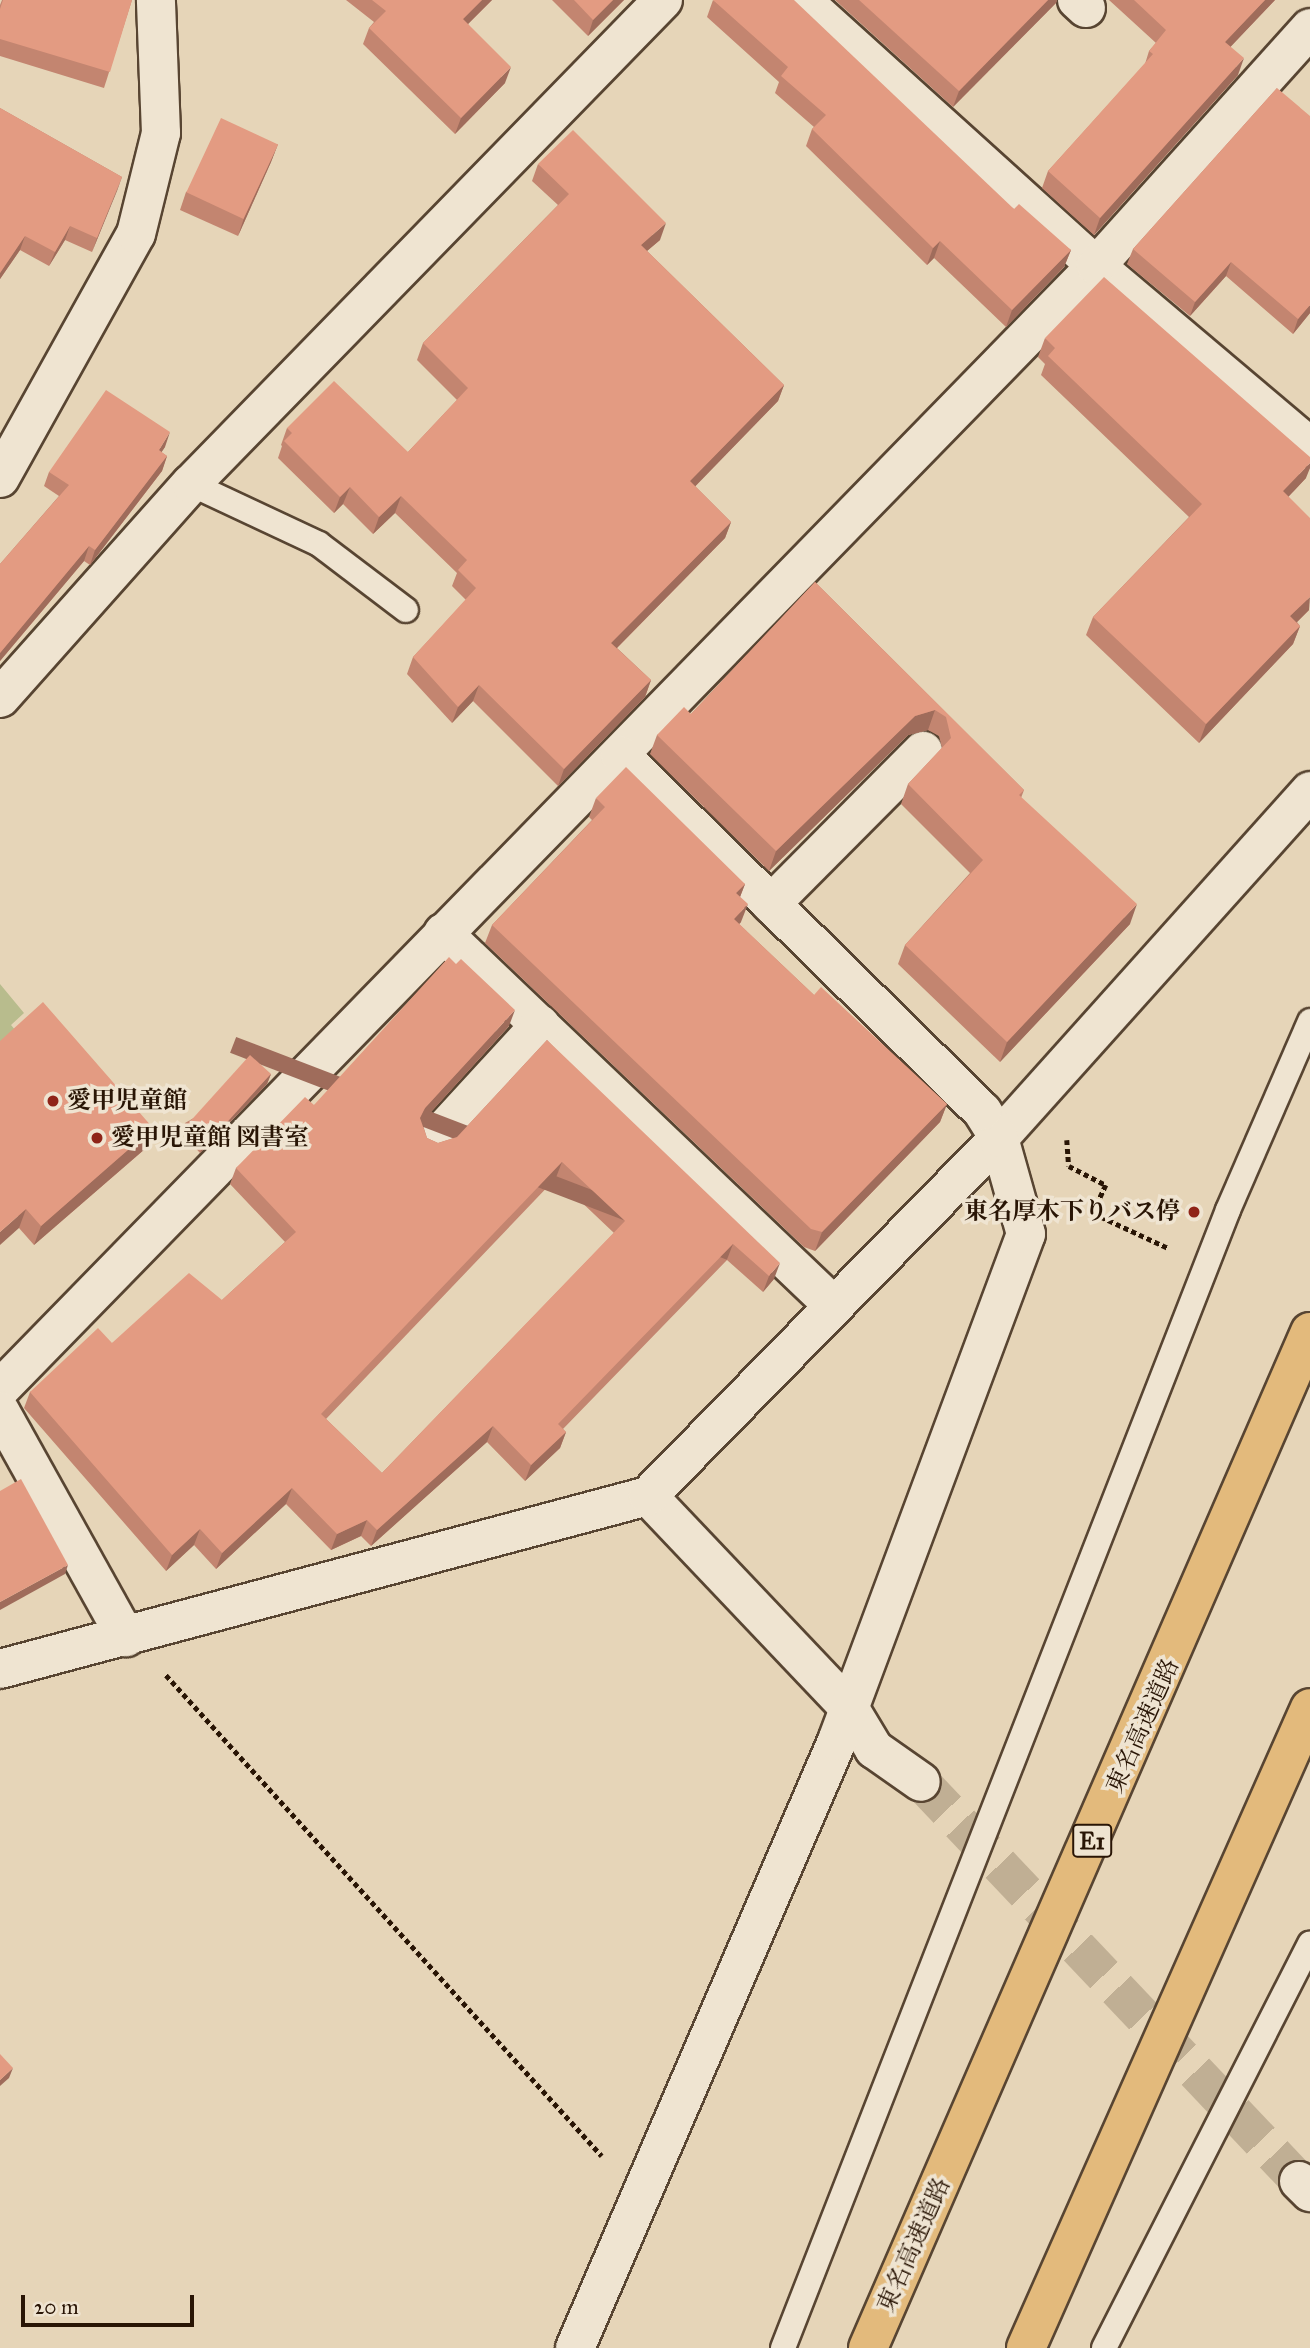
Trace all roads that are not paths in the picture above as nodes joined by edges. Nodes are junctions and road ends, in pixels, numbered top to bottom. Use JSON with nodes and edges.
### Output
{"nodes":[{"id":1,"x":156,"y":0,"type":"edge"},
{"id":2,"x":663,"y":0,"type":"edge"},
{"id":3,"x":802,"y":0,"type":"edge"},
{"id":4,"x":1310,"y":28,"type":"edge"},
{"id":5,"x":1096,"y":265,"type":"junction"},
{"id":6,"x":1310,"y":447,"type":"edge"},
{"id":7,"x":0,"y":478,"type":"edge"},
{"id":8,"x":191,"y":484,"type":"junction"},
{"id":9,"x":406,"y":610,"type":"dead end"},
{"id":10,"x":0,"y":698,"type":"edge"},
{"id":11,"x":923,"y":751,"type":"dead end"},
{"id":12,"x":620,"y":755,"type":"junction"},
{"id":13,"x":1310,"y":791,"type":"edge"},
{"id":14,"x":771,"y":904,"type":"junction"},
{"id":15,"x":443,"y":933,"type":"junction"},
{"id":16,"x":1310,"y":1021,"type":"edge"},
{"id":17,"x":540,"y":1025,"type":"junction"},
{"id":18,"x":436,"y":1138,"type":"dead end"},
{"id":19,"x":999,"y":1138,"type":"junction"},
{"id":20,"x":834,"y":1306,"type":"junction"},
{"id":21,"x":1310,"y":1332,"type":"edge"},
{"id":22,"x":0,"y":1389,"type":"edge"},
{"id":23,"x":0,"y":1411,"type":"edge"},
{"id":24,"x":648,"y":1496,"type":"junction"},
{"id":25,"x":126,"y":1637,"type":"junction"},
{"id":26,"x":0,"y":1669,"type":"edge"},
{"id":27,"x":1310,"y":1708,"type":"edge"},
{"id":28,"x":850,"y":1709,"type":"junction"},
{"id":29,"x":921,"y":1782,"type":"tunnel mouth"},
{"id":30,"x":1310,"y":1943,"type":"edge"},
{"id":31,"x":575,"y":2348,"type":"edge"},
{"id":32,"x":783,"y":2348,"type":"edge"},
{"id":33,"x":868,"y":2348,"type":"edge"},
{"id":34,"x":1026,"y":2348,"type":"edge"},
{"id":35,"x":1104,"y":2348,"type":"edge"}],
"edges":[{"from":1,"to":7,"type":"street"},
{"from":2,"to":8,"type":"street"},
{"from":3,"to":5,"type":"street"},
{"from":4,"to":5,"type":"street"},
{"from":5,"to":6,"type":"street"},
{"from":5,"to":12,"type":"street"},
{"from":8,"to":9,"type":"lane"},
{"from":8,"to":10,"type":"street"},
{"from":11,"to":14,"type":"street"},
{"from":12,"to":14,"type":"street"},
{"from":12,"to":15,"type":"street"},
{"from":13,"to":19,"type":"street"},
{"from":14,"to":19,"type":"street"},
{"from":15,"to":17,"type":"street"},
{"from":15,"to":22,"type":"street"},
{"from":16,"to":32,"type":"lane"},
{"from":17,"to":18,"type":"street"},
{"from":17,"to":20,"type":"street"},
{"from":19,"to":20,"type":"street"},
{"from":19,"to":28,"type":"street"},
{"from":20,"to":24,"type":"street"},
{"from":21,"to":33,"type":"highway","name":"東名高速道路","number":"E1"},
{"from":23,"to":25,"type":"street"},
{"from":24,"to":25,"type":"street"},
{"from":24,"to":28,"type":"street"},
{"from":25,"to":26,"type":"street"},
{"from":27,"to":34,"type":"highway"},
{"from":28,"to":29,"type":"street"},
{"from":28,"to":31,"type":"street"},
{"from":30,"to":35,"type":"lane"}]}
